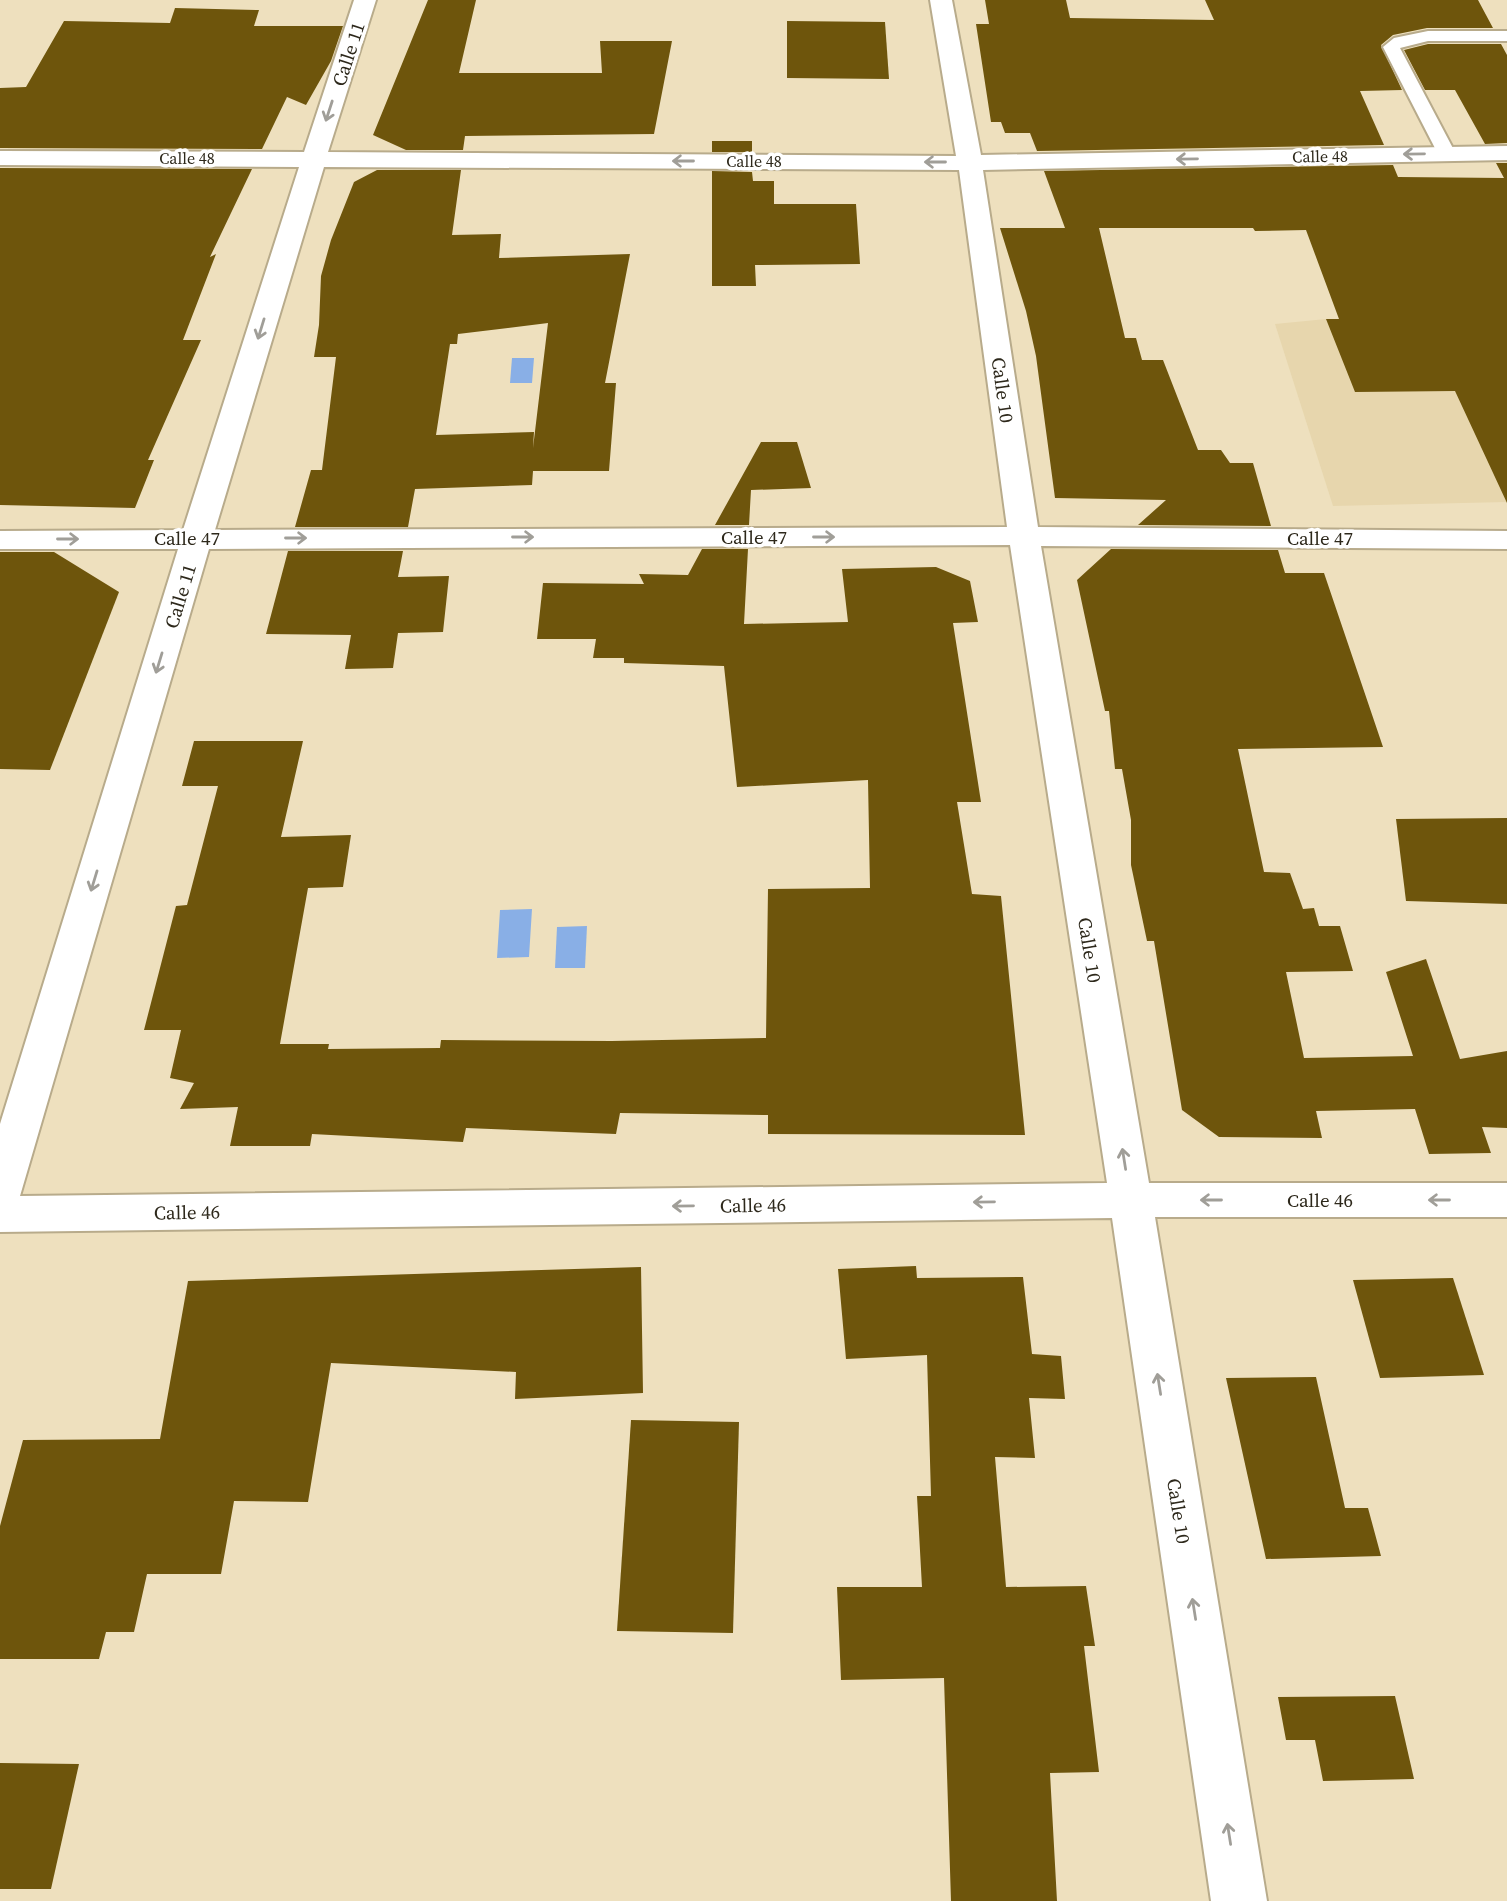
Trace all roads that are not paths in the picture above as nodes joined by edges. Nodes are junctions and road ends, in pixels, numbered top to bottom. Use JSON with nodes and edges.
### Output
{"nodes":[{"id":1,"x":365,"y":0,"type":"edge"},
{"id":2,"x":942,"y":0,"type":"edge"},
{"id":3,"x":1507,"y":36,"type":"edge"},
{"id":4,"x":1507,"y":153,"type":"edge"},
{"id":5,"x":1447,"y":154,"type":"junction"},
{"id":6,"x":0,"y":158,"type":"edge"},
{"id":7,"x":314,"y":158,"type":"junction"},
{"id":8,"x":971,"y":163,"type":"junction"},
{"id":9,"x":1024,"y":536,"type":"junction"},
{"id":10,"x":197,"y":538,"type":"junction"},
{"id":11,"x":0,"y":540,"type":"edge"},
{"id":12,"x":1507,"y":540,"type":"edge"},
{"id":13,"x":0,"y":1193,"type":"edge"},
{"id":14,"x":1131,"y":1200,"type":"junction"},
{"id":15,"x":1507,"y":1200,"type":"edge"},
{"id":16,"x":0,"y":1214,"type":"edge"},
{"id":17,"x":1239,"y":1901,"type":"edge"}],
"edges":[{"from":1,"to":7,"type":"street","name":"Calle 11","one_way":true},
{"from":2,"to":8,"type":"street","name":"Calle 10"},
{"from":3,"to":5,"type":"lane"},
{"from":4,"to":5,"type":"street","name":"Calle 48"},
{"from":5,"to":8,"type":"street","name":"Calle 48","one_way":true},
{"from":6,"to":7,"type":"street","name":"Calle 48"},
{"from":8,"to":7,"type":"street","name":"Calle 48","one_way":true},
{"from":7,"to":10,"type":"street","name":"Calle 11","one_way":true},
{"from":8,"to":9,"type":"street","name":"Calle 10"},
{"from":10,"to":9,"type":"street","name":"Calle 47","one_way":true},
{"from":9,"to":12,"type":"street","name":"Calle 47"},
{"from":14,"to":9,"type":"street","name":"Calle 10","one_way":true},
{"from":11,"to":10,"type":"street","name":"Calle 47","one_way":true},
{"from":10,"to":13,"type":"street","name":"Calle 11","one_way":true},
{"from":15,"to":14,"type":"street","name":"Calle 46","one_way":true},
{"from":14,"to":16,"type":"street","name":"Calle 46","one_way":true},
{"from":17,"to":14,"type":"street","name":"Calle 10","one_way":true}]}
